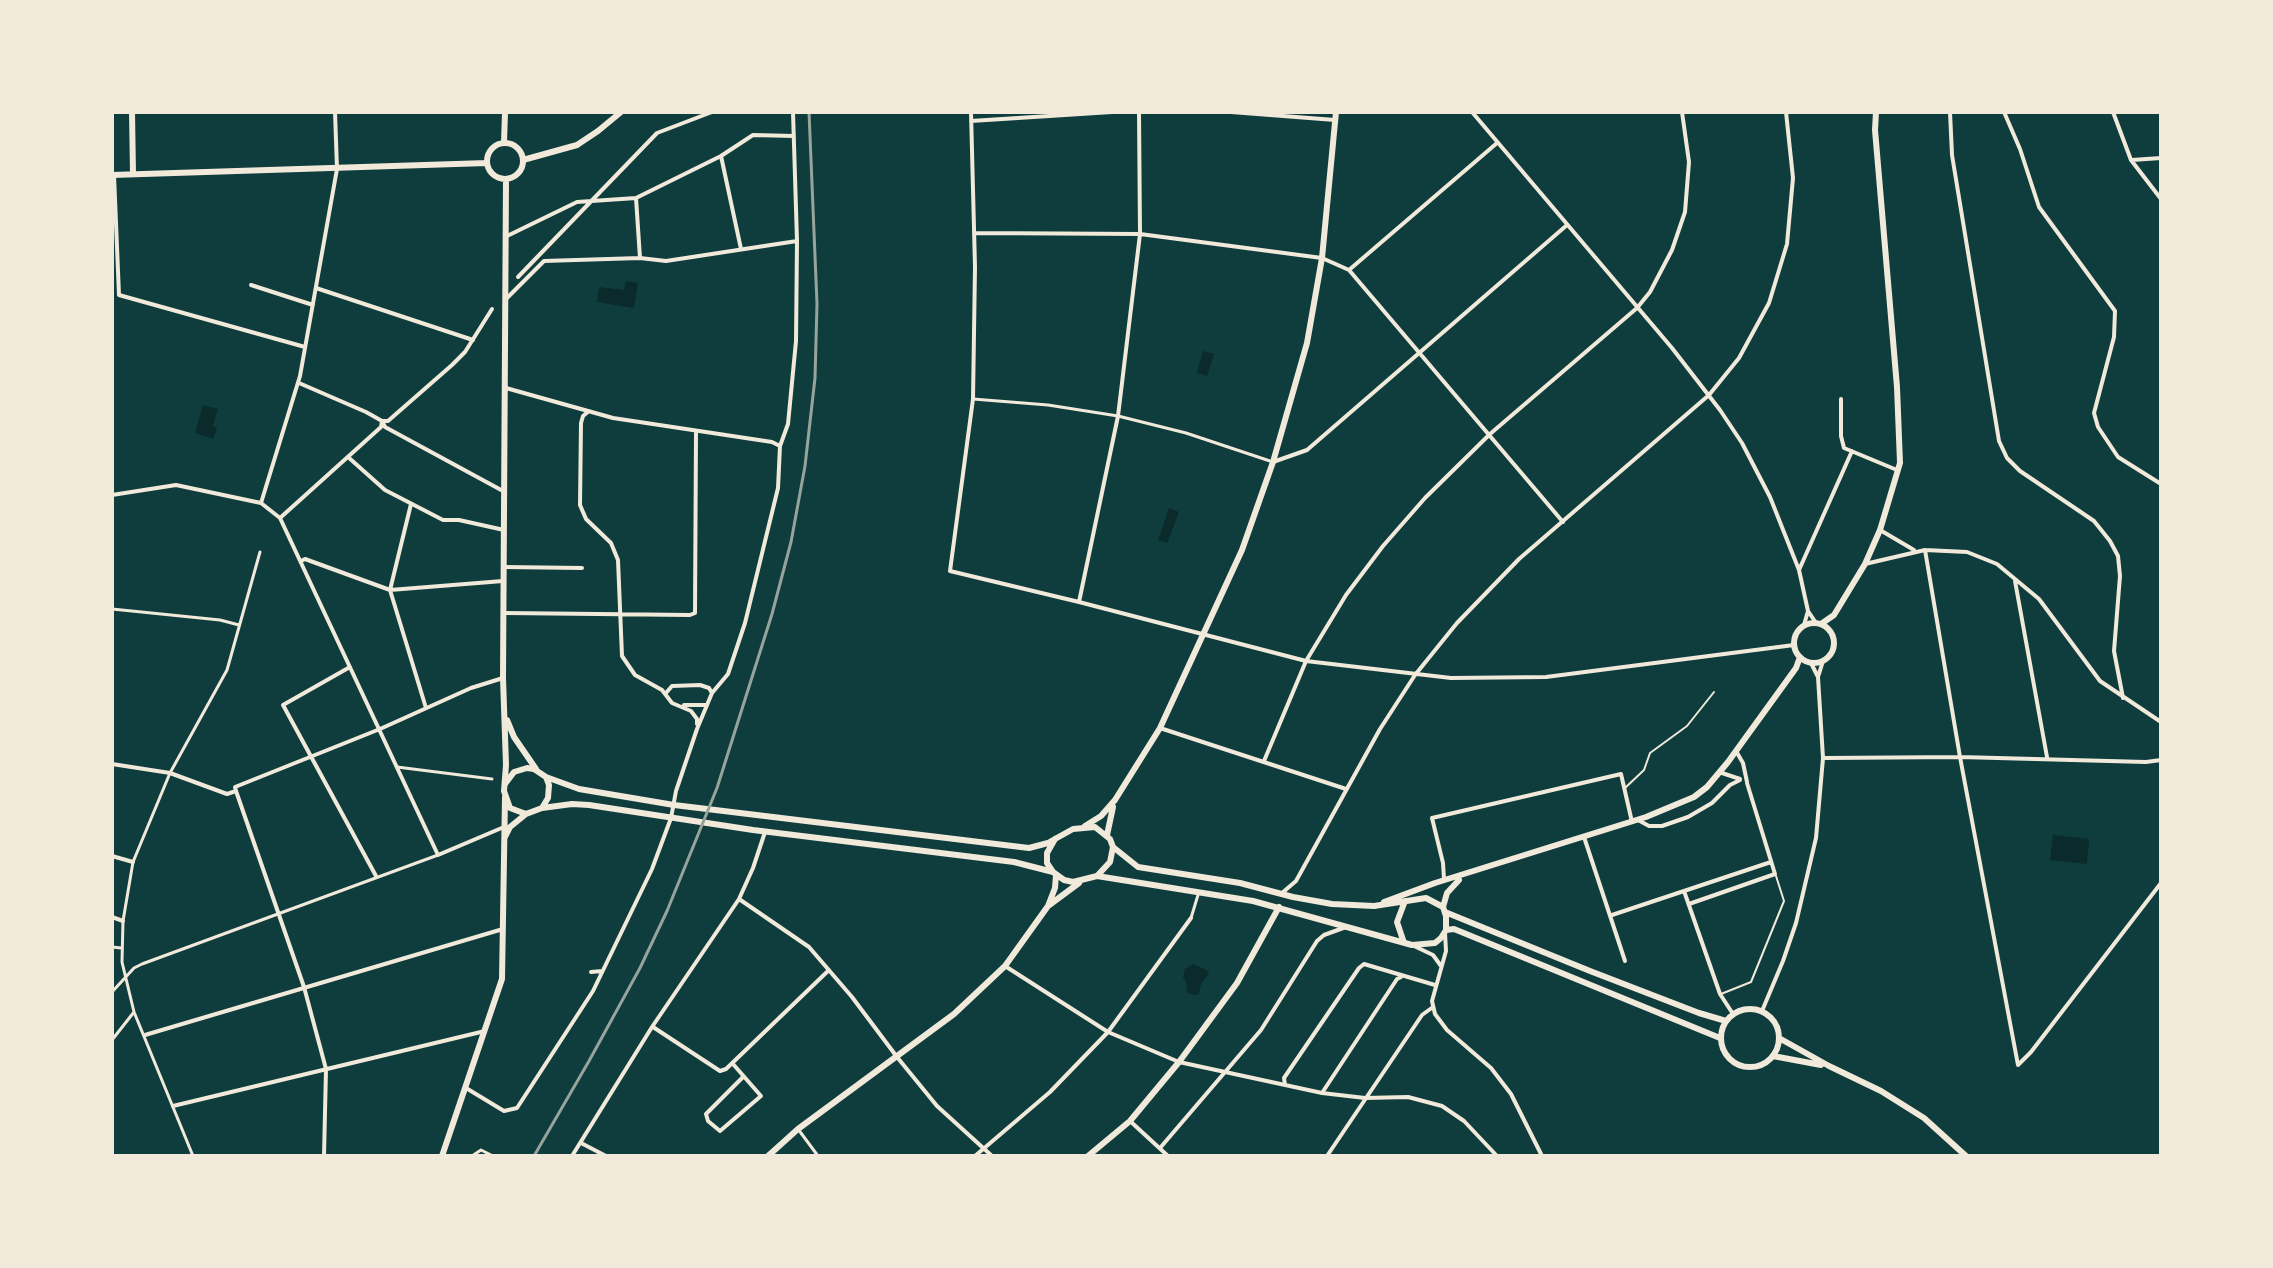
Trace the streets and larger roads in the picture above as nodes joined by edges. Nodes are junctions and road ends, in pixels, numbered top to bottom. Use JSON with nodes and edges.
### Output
{"nodes":[{"id":1,"x":132,"y":112,"type":"edge"},
{"id":2,"x":335,"y":112,"type":"edge"},
{"id":3,"x":505,"y":112,"type":"edge"},
{"id":4,"x":621,"y":112,"type":"edge"},
{"id":5,"x":712,"y":112,"type":"edge"},
{"id":6,"x":793,"y":112,"type":"edge"},
{"id":7,"x":971,"y":112,"type":"edge"},
{"id":8,"x":1112,"y":112,"type":"edge"},
{"id":9,"x":1139,"y":112,"type":"edge"},
{"id":10,"x":1231,"y":112,"type":"edge"},
{"id":11,"x":1472,"y":112,"type":"edge"},
{"id":12,"x":1682,"y":112,"type":"edge"},
{"id":13,"x":1786,"y":112,"type":"edge"},
{"id":14,"x":1876,"y":112,"type":"edge"},
{"id":15,"x":1950,"y":112,"type":"edge"},
{"id":16,"x":2004,"y":112,"type":"edge"},
{"id":17,"x":2113,"y":112,"type":"edge"},
{"id":18,"x":1336,"y":116,"type":"edge"},
{"id":19,"x":971,"y":121,"type":"junction"},
{"id":20,"x":794,"y":136,"type":"junction"},
{"id":21,"x":504,"y":143,"type":"junction"},
{"id":22,"x":1497,"y":143,"type":"junction"},
{"id":23,"x":721,"y":156,"type":"junction"},
{"id":24,"x":2161,"y":158,"type":"edge"},
{"id":25,"x":523,"y":160,"type":"junction"},
{"id":26,"x":2131,"y":160,"type":"junction"},
{"id":27,"x":487,"y":163,"type":"junction"},
{"id":28,"x":337,"y":169,"type":"junction"},
{"id":29,"x":133,"y":174,"type":"junction"},
{"id":30,"x":113,"y":175,"type":"edge"},
{"id":31,"x":506,"y":179,"type":"junction"},
{"id":32,"x":636,"y":198,"type":"junction"},
{"id":33,"x":2161,"y":199,"type":"edge"},
{"id":34,"x":1567,"y":225,"type":"junction"},
{"id":35,"x":974,"y":233,"type":"junction"},
{"id":36,"x":1140,"y":234,"type":"junction"},
{"id":37,"x":505,"y":237,"type":"junction"},
{"id":38,"x":797,"y":241,"type":"junction"},
{"id":39,"x":741,"y":249,"type":"junction"},
{"id":40,"x":640,"y":258,"type":"junction"},
{"id":41,"x":1322,"y":258,"type":"junction"},
{"id":42,"x":1349,"y":270,"type":"junction"},
{"id":43,"x":518,"y":277,"type":"dead end"},
{"id":44,"x":251,"y":285,"type":"dead end"},
{"id":45,"x":316,"y":288,"type":"junction"},
{"id":46,"x":506,"y":299,"type":"junction"},
{"id":47,"x":313,"y":305,"type":"junction"},
{"id":48,"x":1637,"y":308,"type":"junction"},
{"id":49,"x":492,"y":309,"type":"dead end"},
{"id":50,"x":473,"y":340,"type":"junction"},
{"id":51,"x":305,"y":347,"type":"junction"},
{"id":52,"x":1419,"y":351,"type":"junction"},
{"id":53,"x":299,"y":383,"type":"junction"},
{"id":54,"x":506,"y":388,"type":"junction"},
{"id":55,"x":1709,"y":395,"type":"junction"},
{"id":56,"x":973,"y":399,"type":"junction"},
{"id":57,"x":1841,"y":399,"type":"dead end"},
{"id":58,"x":589,"y":411,"type":"junction"},
{"id":59,"x":1118,"y":416,"type":"junction"},
{"id":60,"x":382,"y":421,"type":"junction"},
{"id":61,"x":696,"y":431,"type":"junction"},
{"id":62,"x":1490,"y":434,"type":"junction"},
{"id":63,"x":780,"y":446,"type":"junction"},
{"id":64,"x":1852,"y":451,"type":"junction"},
{"id":65,"x":348,"y":457,"type":"junction"},
{"id":66,"x":1273,"y":462,"type":"junction"},
{"id":67,"x":1899,"y":471,"type":"junction"},
{"id":68,"x":2161,"y":484,"type":"edge"},
{"id":69,"x":503,"y":491,"type":"junction"},
{"id":70,"x":112,"y":495,"type":"edge"},
{"id":71,"x":261,"y":503,"type":"junction"},
{"id":72,"x":411,"y":504,"type":"junction"},
{"id":73,"x":280,"y":518,"type":"junction"},
{"id":74,"x":1563,"y":522,"type":"junction"},
{"id":75,"x":504,"y":530,"type":"junction"},
{"id":76,"x":1880,"y":530,"type":"junction"},
{"id":77,"x":1925,"y":550,"type":"junction"},
{"id":78,"x":1916,"y":551,"type":"junction"},
{"id":79,"x":260,"y":552,"type":"dead end"},
{"id":80,"x":301,"y":561,"type":"junction"},
{"id":81,"x":1865,"y":564,"type":"junction"},
{"id":82,"x":504,"y":567,"type":"junction"},
{"id":83,"x":582,"y":568,"type":"dead end"},
{"id":84,"x":1799,"y":570,"type":"junction"},
{"id":85,"x":2015,"y":578,"type":"junction"},
{"id":86,"x":503,"y":581,"type":"junction"},
{"id":87,"x":390,"y":590,"type":"junction"},
{"id":88,"x":1079,"y":602,"type":"junction"},
{"id":89,"x":113,"y":609,"type":"edge"},
{"id":90,"x":1808,"y":611,"type":"junction"},
{"id":91,"x":505,"y":613,"type":"junction"},
{"id":92,"x":619,"y":615,"type":"junction"},
{"id":93,"x":1834,"y":615,"type":"junction"},
{"id":94,"x":1819,"y":623,"type":"junction"},
{"id":95,"x":1804,"y":625,"type":"junction"},
{"id":96,"x":240,"y":626,"type":"junction"},
{"id":97,"x":1831,"y":631,"type":"junction"},
{"id":98,"x":1203,"y":636,"type":"junction"},
{"id":99,"x":1794,"y":645,"type":"junction"},
{"id":100,"x":1306,"y":661,"type":"junction"},
{"id":101,"x":1806,"y":661,"type":"junction"},
{"id":102,"x":1823,"y":661,"type":"junction"},
{"id":103,"x":350,"y":667,"type":"junction"},
{"id":104,"x":1415,"y":675,"type":"junction"},
{"id":105,"x":1818,"y":677,"type":"junction"},
{"id":106,"x":503,"y":678,"type":"junction"},
{"id":107,"x":666,"y":693,"type":"junction"},
{"id":108,"x":712,"y":693,"type":"junction"},
{"id":109,"x":2123,"y":698,"type":"junction"},
{"id":110,"x":709,"y":704,"type":"junction"},
{"id":111,"x":682,"y":705,"type":"junction"},
{"id":112,"x":426,"y":708,"type":"junction"},
{"id":113,"x":505,"y":717,"type":"junction"},
{"id":114,"x":2161,"y":722,"type":"edge"},
{"id":115,"x":1160,"y":728,"type":"junction"},
{"id":116,"x":380,"y":729,"type":"junction"},
{"id":117,"x":697,"y":729,"type":"junction"},
{"id":118,"x":1736,"y":751,"type":"junction"},
{"id":119,"x":311,"y":757,"type":"junction"},
{"id":120,"x":1960,"y":757,"type":"junction"},
{"id":121,"x":1823,"y":758,"type":"junction"},
{"id":122,"x":2047,"y":758,"type":"junction"},
{"id":123,"x":2161,"y":760,"type":"edge"},
{"id":124,"x":1264,"y":761,"type":"junction"},
{"id":125,"x":112,"y":764,"type":"edge"},
{"id":126,"x":397,"y":767,"type":"junction"},
{"id":127,"x":538,"y":771,"type":"junction"},
{"id":128,"x":1719,"y":772,"type":"junction"},
{"id":129,"x":170,"y":773,"type":"junction"},
{"id":130,"x":546,"y":777,"type":"junction"},
{"id":131,"x":492,"y":779,"type":"dead end"},
{"id":132,"x":1740,"y":780,"type":"junction"},
{"id":133,"x":1747,"y":783,"type":"junction"},
{"id":134,"x":505,"y":784,"type":"junction"},
{"id":135,"x":1346,"y":789,"type":"junction"},
{"id":136,"x":236,"y":791,"type":"junction"},
{"id":137,"x":505,"y":797,"type":"junction"},
{"id":138,"x":1115,"y":800,"type":"junction"},
{"id":139,"x":674,"y":805,"type":"junction"},
{"id":140,"x":542,"y":808,"type":"junction"},
{"id":141,"x":526,"y":814,"type":"junction"},
{"id":142,"x":671,"y":818,"type":"junction"},
{"id":143,"x":1635,"y":821,"type":"junction"},
{"id":144,"x":1085,"y":826,"type":"junction"},
{"id":145,"x":504,"y":827,"type":"junction"},
{"id":146,"x":765,"y":832,"type":"junction"},
{"id":147,"x":1107,"y":836,"type":"junction"},
{"id":148,"x":1584,"y":837,"type":"junction"},
{"id":149,"x":1055,"y":839,"type":"junction"},
{"id":150,"x":504,"y":840,"type":"junction"},
{"id":151,"x":1113,"y":847,"type":"junction"},
{"id":152,"x":438,"y":855,"type":"junction"},
{"id":153,"x":112,"y":856,"type":"edge"},
{"id":154,"x":133,"y":862,"type":"junction"},
{"id":155,"x":1771,"y":862,"type":"junction"},
{"id":156,"x":1054,"y":874,"type":"junction"},
{"id":157,"x":376,"y":876,"type":"junction"},
{"id":158,"x":1097,"y":876,"type":"junction"},
{"id":159,"x":1464,"y":876,"type":"junction"},
{"id":160,"x":1082,"y":881,"type":"junction"},
{"id":161,"x":1296,"y":881,"type":"junction"},
{"id":162,"x":1443,"y":881,"type":"junction"},
{"id":163,"x":2161,"y":883,"type":"edge"},
{"id":164,"x":1684,"y":890,"type":"junction"},
{"id":165,"x":1200,"y":891,"type":"junction"},
{"id":166,"x":1412,"y":892,"type":"junction"},
{"id":167,"x":1280,"y":894,"type":"junction"},
{"id":168,"x":739,"y":899,"type":"junction"},
{"id":169,"x":1305,"y":900,"type":"junction"},
{"id":170,"x":1405,"y":901,"type":"junction"},
{"id":171,"x":1689,"y":904,"type":"junction"},
{"id":172,"x":1048,"y":906,"type":"junction"},
{"id":173,"x":1374,"y":906,"type":"junction"},
{"id":174,"x":1279,"y":907,"type":"junction"},
{"id":175,"x":1444,"y":909,"type":"junction"},
{"id":176,"x":280,"y":914,"type":"junction"},
{"id":177,"x":1612,"y":915,"type":"junction"},
{"id":178,"x":112,"y":917,"type":"edge"},
{"id":179,"x":1191,"y":918,"type":"joint"},
{"id":180,"x":123,"y":921,"type":"junction"},
{"id":181,"x":1348,"y":927,"type":"junction"},
{"id":182,"x":504,"y":929,"type":"junction"},
{"id":183,"x":1448,"y":930,"type":"junction"},
{"id":184,"x":1404,"y":943,"type":"junction"},
{"id":185,"x":1412,"y":945,"type":"junction"},
{"id":186,"x":112,"y":947,"type":"edge"},
{"id":187,"x":121,"y":948,"type":"junction"},
{"id":188,"x":1625,"y":961,"type":"dead end"},
{"id":189,"x":1005,"y":966,"type":"junction"},
{"id":190,"x":1441,"y":968,"type":"junction"},
{"id":191,"x":604,"y":970,"type":"junction"},
{"id":192,"x":829,"y":970,"type":"junction"},
{"id":193,"x":591,"y":972,"type":"dead end"},
{"id":194,"x":125,"y":976,"type":"junction"},
{"id":195,"x":1402,"y":976,"type":"junction"},
{"id":196,"x":1435,"y":985,"type":"junction"},
{"id":197,"x":304,"y":987,"type":"junction"},
{"id":198,"x":112,"y":992,"type":"edge"},
{"id":199,"x":1433,"y":1007,"type":"junction"},
{"id":200,"x":1762,"y":1011,"type":"junction"},
{"id":201,"x":134,"y":1012,"type":"junction"},
{"id":202,"x":1733,"y":1014,"type":"junction"},
{"id":203,"x":1726,"y":1021,"type":"junction"},
{"id":204,"x":652,"y":1027,"type":"junction"},
{"id":205,"x":485,"y":1031,"type":"junction"},
{"id":206,"x":1108,"y":1032,"type":"junction"},
{"id":207,"x":145,"y":1035,"type":"junction"},
{"id":208,"x":1720,"y":1038,"type":"junction"},
{"id":209,"x":1779,"y":1038,"type":"junction"},
{"id":210,"x":112,"y":1040,"type":"edge"},
{"id":211,"x":1773,"y":1056,"type":"junction"},
{"id":212,"x":897,"y":1057,"type":"junction"},
{"id":213,"x":1179,"y":1062,"type":"junction"},
{"id":214,"x":732,"y":1063,"type":"junction"},
{"id":215,"x":1829,"y":1066,"type":"junction"},
{"id":216,"x":326,"y":1069,"type":"junction"},
{"id":217,"x":1225,"y":1071,"type":"junction"},
{"id":218,"x":743,"y":1077,"type":"junction"},
{"id":219,"x":1285,"y":1085,"type":"junction"},
{"id":220,"x":466,"y":1088,"type":"junction"},
{"id":221,"x":1322,"y":1093,"type":"junction"},
{"id":222,"x":1365,"y":1098,"type":"junction"},
{"id":223,"x":173,"y":1106,"type":"junction"},
{"id":224,"x":1130,"y":1121,"type":"junction"},
{"id":225,"x":798,"y":1129,"type":"junction"},
{"id":226,"x":581,"y":1143,"type":"junction"},
{"id":227,"x":1160,"y":1148,"type":"junction"},
{"id":228,"x":983,"y":1150,"type":"junction"},
{"id":229,"x":1493,"y":1154,"type":"edge"},
{"id":230,"x":193,"y":1156,"type":"edge"},
{"id":231,"x":324,"y":1156,"type":"edge"},
{"id":232,"x":442,"y":1156,"type":"edge"},
{"id":233,"x":472,"y":1156,"type":"edge"},
{"id":234,"x":493,"y":1156,"type":"edge"},
{"id":235,"x":572,"y":1156,"type":"edge"},
{"id":236,"x":606,"y":1156,"type":"edge"},
{"id":237,"x":768,"y":1156,"type":"edge"},
{"id":238,"x":818,"y":1156,"type":"edge"},
{"id":239,"x":975,"y":1156,"type":"edge"},
{"id":240,"x":992,"y":1156,"type":"edge"},
{"id":241,"x":1088,"y":1156,"type":"edge"},
{"id":242,"x":1168,"y":1156,"type":"edge"},
{"id":243,"x":1327,"y":1156,"type":"edge"},
{"id":244,"x":1542,"y":1156,"type":"edge"},
{"id":245,"x":1966,"y":1156,"type":"edge"}],
"edges":[{"from":1,"to":29,"type":"street"},
{"from":2,"to":28,"type":"street"},
{"from":3,"to":21,"type":"street"},
{"from":4,"to":25,"type":"street"},
{"from":5,"to":43,"type":"street"},
{"from":6,"to":20,"type":"street"},
{"from":7,"to":19,"type":"street"},
{"from":8,"to":19,"type":"street"},
{"from":9,"to":36,"type":"street"},
{"from":10,"to":18,"type":"street"},
{"from":11,"to":22,"type":"street"},
{"from":12,"to":48,"type":"street"},
{"from":13,"to":55,"type":"street"},
{"from":14,"to":67,"type":"street"},
{"from":15,"to":109,"type":"street"},
{"from":16,"to":68,"type":"street"},
{"from":17,"to":26,"type":"street"},
{"from":18,"to":41,"type":"street"},
{"from":19,"to":35,"type":"street"},
{"from":20,"to":23,"type":"street"},
{"from":20,"to":38,"type":"street"},
{"from":21,"to":25,"type":"street"},
{"from":21,"to":27,"type":"street"},
{"from":22,"to":34,"type":"street"},
{"from":22,"to":42,"type":"street"},
{"from":23,"to":32,"type":"street"},
{"from":23,"to":39,"type":"street"},
{"from":24,"to":26,"type":"street"},
{"from":25,"to":31,"type":"street"},
{"from":26,"to":33,"type":"street"},
{"from":27,"to":28,"type":"street"},
{"from":27,"to":31,"type":"street"},
{"from":28,"to":29,"type":"street"},
{"from":28,"to":45,"type":"street"},
{"from":29,"to":30,"type":"street"},
{"from":30,"to":51,"type":"street"},
{"from":31,"to":37,"type":"street"},
{"from":32,"to":37,"type":"street"},
{"from":32,"to":40,"type":"street"},
{"from":34,"to":48,"type":"street"},
{"from":34,"to":52,"type":"street"},
{"from":35,"to":36,"type":"street"},
{"from":35,"to":56,"type":"street"},
{"from":36,"to":41,"type":"street"},
{"from":36,"to":59,"type":"street"},
{"from":37,"to":46,"type":"street"},
{"from":38,"to":39,"type":"street"},
{"from":38,"to":63,"type":"street"},
{"from":39,"to":40,"type":"street"},
{"from":40,"to":46,"type":"street"},
{"from":41,"to":42,"type":"street"},
{"from":41,"to":66,"type":"street"},
{"from":42,"to":52,"type":"street"},
{"from":44,"to":47,"type":"street"},
{"from":45,"to":47,"type":"street"},
{"from":45,"to":50,"type":"street"},
{"from":46,"to":54,"type":"street"},
{"from":47,"to":51,"type":"street"},
{"from":48,"to":55,"type":"street"},
{"from":48,"to":62,"type":"street"},
{"from":49,"to":50,"type":"street"},
{"from":50,"to":60,"type":"street"},
{"from":51,"to":53,"type":"street"},
{"from":52,"to":62,"type":"street"},
{"from":52,"to":66,"type":"street"},
{"from":53,"to":60,"type":"street"},
{"from":53,"to":71,"type":"street"},
{"from":54,"to":58,"type":"street"},
{"from":54,"to":69,"type":"street"},
{"from":55,"to":74,"type":"street"},
{"from":55,"to":84,"type":"street"},
{"from":56,"to":59,"type":"street"},
{"from":56,"to":88,"type":"street"},
{"from":57,"to":64,"type":"street"},
{"from":58,"to":61,"type":"street"},
{"from":58,"to":92,"type":"street"},
{"from":59,"to":66,"type":"street"},
{"from":59,"to":88,"type":"street"},
{"from":60,"to":65,"type":"street"},
{"from":60,"to":69,"type":"street"},
{"from":61,"to":63,"type":"street"},
{"from":61,"to":92,"type":"street"},
{"from":62,"to":74,"type":"street"},
{"from":62,"to":100,"type":"street"},
{"from":63,"to":108,"type":"street"},
{"from":64,"to":67,"type":"street"},
{"from":64,"to":84,"type":"street"},
{"from":65,"to":72,"type":"street"},
{"from":65,"to":73,"type":"street"},
{"from":66,"to":98,"type":"street"},
{"from":67,"to":76,"type":"street"},
{"from":69,"to":75,"type":"street"},
{"from":70,"to":71,"type":"street"},
{"from":71,"to":73,"type":"street"},
{"from":72,"to":75,"type":"street"},
{"from":72,"to":87,"type":"street"},
{"from":73,"to":80,"type":"street"},
{"from":74,"to":104,"type":"street"},
{"from":75,"to":82,"type":"street"},
{"from":76,"to":78,"type":"street"},
{"from":76,"to":81,"type":"street"},
{"from":77,"to":78,"type":"street"},
{"from":77,"to":85,"type":"street"},
{"from":77,"to":120,"type":"street"},
{"from":78,"to":81,"type":"street"},
{"from":79,"to":96,"type":"street"},
{"from":80,"to":87,"type":"street"},
{"from":80,"to":103,"type":"street"},
{"from":81,"to":93,"type":"street"},
{"from":82,"to":83,"type":"street"},
{"from":82,"to":86,"type":"street"},
{"from":84,"to":90,"type":"street"},
{"from":85,"to":109,"type":"street"},
{"from":85,"to":122,"type":"street"},
{"from":86,"to":87,"type":"street"},
{"from":86,"to":91,"type":"street"},
{"from":87,"to":112,"type":"street"},
{"from":88,"to":98,"type":"street"},
{"from":89,"to":96,"type":"street"},
{"from":90,"to":94,"type":"street"},
{"from":90,"to":95,"type":"street"},
{"from":91,"to":92,"type":"street"},
{"from":91,"to":106,"type":"street"},
{"from":92,"to":107,"type":"street"},
{"from":93,"to":94,"type":"street"},
{"from":93,"to":97,"type":"street"},
{"from":94,"to":95,"type":"street"},
{"from":94,"to":97,"type":"street"},
{"from":95,"to":99,"type":"street"},
{"from":96,"to":129,"type":"street"},
{"from":97,"to":102,"type":"street"},
{"from":98,"to":100,"type":"street"},
{"from":98,"to":115,"type":"street"},
{"from":99,"to":101,"type":"street"},
{"from":99,"to":104,"type":"street"},
{"from":100,"to":104,"type":"street"},
{"from":100,"to":124,"type":"street"},
{"from":101,"to":102,"type":"street"},
{"from":101,"to":105,"type":"street"},
{"from":101,"to":118,"type":"street"},
{"from":102,"to":105,"type":"street"},
{"from":103,"to":116,"type":"street"},
{"from":103,"to":119,"type":"street"},
{"from":104,"to":135,"type":"street"},
{"from":105,"to":121,"type":"street"},
{"from":106,"to":112,"type":"street"},
{"from":106,"to":113,"type":"street"},
{"from":107,"to":108,"type":"street"},
{"from":107,"to":111,"type":"street"},
{"from":108,"to":110,"type":"street"},
{"from":109,"to":114,"type":"street"},
{"from":110,"to":111,"type":"street"},
{"from":110,"to":117,"type":"street"},
{"from":111,"to":117,"type":"street"},
{"from":112,"to":116,"type":"street"},
{"from":113,"to":127,"type":"street"},
{"from":113,"to":134,"type":"street"},
{"from":115,"to":124,"type":"street"},
{"from":115,"to":138,"type":"street"},
{"from":116,"to":119,"type":"street"},
{"from":116,"to":126,"type":"street"},
{"from":117,"to":139,"type":"street"},
{"from":118,"to":128,"type":"street"},
{"from":118,"to":133,"type":"street"},
{"from":119,"to":136,"type":"street"},
{"from":119,"to":157,"type":"street"},
{"from":120,"to":121,"type":"street"},
{"from":120,"to":122,"type":"street"},
{"from":120,"to":163,"type":"street"},
{"from":121,"to":200,"type":"street"},
{"from":122,"to":123,"type":"street"},
{"from":124,"to":135,"type":"street"},
{"from":125,"to":129,"type":"street"},
{"from":126,"to":131,"type":"street"},
{"from":126,"to":152,"type":"street"},
{"from":127,"to":130,"type":"street"},
{"from":127,"to":134,"type":"street"},
{"from":128,"to":132,"type":"street"},
{"from":128,"to":143,"type":"street"},
{"from":129,"to":136,"type":"street"},
{"from":129,"to":154,"type":"street"},
{"from":130,"to":139,"type":"street"},
{"from":130,"to":140,"type":"street"},
{"from":132,"to":133,"type":"street"},
{"from":132,"to":143,"type":"street"},
{"from":133,"to":155,"type":"street"},
{"from":134,"to":137,"type":"street"},
{"from":135,"to":161,"type":"street"},
{"from":136,"to":176,"type":"street"},
{"from":137,"to":141,"type":"street"},
{"from":137,"to":145,"type":"street"},
{"from":138,"to":144,"type":"street"},
{"from":138,"to":147,"type":"street"},
{"from":139,"to":142,"type":"street"},
{"from":139,"to":149,"type":"street"},
{"from":140,"to":141,"type":"street"},
{"from":140,"to":142,"type":"street"},
{"from":141,"to":150,"type":"street"},
{"from":142,"to":146,"type":"street"},
{"from":142,"to":191,"type":"street"},
{"from":143,"to":148,"type":"street"},
{"from":143,"to":162,"type":"street"},
{"from":144,"to":147,"type":"street"},
{"from":144,"to":149,"type":"street"},
{"from":145,"to":150,"type":"street"},
{"from":145,"to":152,"type":"street"},
{"from":146,"to":156,"type":"street"},
{"from":146,"to":168,"type":"street"},
{"from":147,"to":151,"type":"street"},
{"from":148,"to":159,"type":"street"},
{"from":148,"to":177,"type":"street"},
{"from":149,"to":156,"type":"street"},
{"from":150,"to":182,"type":"street"},
{"from":151,"to":158,"type":"street"},
{"from":151,"to":167,"type":"street"},
{"from":152,"to":157,"type":"street"},
{"from":153,"to":154,"type":"street"},
{"from":154,"to":180,"type":"street"},
{"from":155,"to":164,"type":"street"},
{"from":155,"to":171,"type":"street"},
{"from":156,"to":160,"type":"street"},
{"from":156,"to":172,"type":"street"},
{"from":157,"to":176,"type":"street"},
{"from":158,"to":160,"type":"street"},
{"from":158,"to":165,"type":"street"},
{"from":159,"to":162,"type":"street"},
{"from":159,"to":175,"type":"street"},
{"from":160,"to":172,"type":"street"},
{"from":161,"to":167,"type":"street"},
{"from":161,"to":169,"type":"street"},
{"from":162,"to":166,"type":"street"},
{"from":164,"to":171,"type":"street"},
{"from":164,"to":177,"type":"street"},
{"from":165,"to":174,"type":"street"},
{"from":165,"to":179,"type":"street"},
{"from":166,"to":170,"type":"street"},
{"from":166,"to":173,"type":"street"},
{"from":167,"to":169,"type":"street"},
{"from":168,"to":192,"type":"street"},
{"from":168,"to":204,"type":"street"},
{"from":169,"to":173,"type":"street"},
{"from":170,"to":173,"type":"street"},
{"from":170,"to":175,"type":"street"},
{"from":170,"to":184,"type":"street"},
{"from":171,"to":202,"type":"street"},
{"from":172,"to":189,"type":"street"},
{"from":174,"to":181,"type":"street"},
{"from":174,"to":213,"type":"street"},
{"from":175,"to":183,"type":"street"},
{"from":175,"to":203,"type":"street"},
{"from":176,"to":194,"type":"street"},
{"from":176,"to":197,"type":"street"},
{"from":177,"to":188,"type":"street"},
{"from":178,"to":180,"type":"street"},
{"from":179,"to":206,"type":"street"},
{"from":180,"to":187,"type":"street"},
{"from":181,"to":184,"type":"street"},
{"from":181,"to":217,"type":"street"},
{"from":182,"to":197,"type":"street"},
{"from":182,"to":205,"type":"street"},
{"from":183,"to":185,"type":"street"},
{"from":183,"to":190,"type":"street"},
{"from":183,"to":208,"type":"street"},
{"from":184,"to":185,"type":"street"},
{"from":185,"to":190,"type":"street"},
{"from":186,"to":187,"type":"street"},
{"from":187,"to":194,"type":"street"},
{"from":189,"to":206,"type":"street"},
{"from":189,"to":212,"type":"street"},
{"from":190,"to":196,"type":"street"},
{"from":191,"to":193,"type":"street"},
{"from":191,"to":220,"type":"street"},
{"from":192,"to":212,"type":"street"},
{"from":192,"to":214,"type":"street"},
{"from":194,"to":198,"type":"street"},
{"from":194,"to":201,"type":"street"},
{"from":195,"to":196,"type":"street"},
{"from":195,"to":219,"type":"street"},
{"from":195,"to":221,"type":"street"},
{"from":196,"to":199,"type":"street"},
{"from":197,"to":207,"type":"street"},
{"from":197,"to":216,"type":"street"},
{"from":199,"to":222,"type":"street"},
{"from":199,"to":244,"type":"street"},
{"from":200,"to":202,"type":"street"},
{"from":200,"to":209,"type":"street"},
{"from":201,"to":207,"type":"street"},
{"from":201,"to":210,"type":"street"},
{"from":202,"to":203,"type":"street"},
{"from":203,"to":208,"type":"street"},
{"from":204,"to":214,"type":"street"},
{"from":204,"to":226,"type":"street"},
{"from":205,"to":216,"type":"street"},
{"from":205,"to":220,"type":"street"},
{"from":206,"to":213,"type":"street"},
{"from":206,"to":228,"type":"street"},
{"from":207,"to":223,"type":"street"},
{"from":208,"to":211,"type":"street"},
{"from":209,"to":211,"type":"street"},
{"from":209,"to":215,"type":"street"},
{"from":211,"to":215,"type":"street"},
{"from":212,"to":225,"type":"street"},
{"from":212,"to":228,"type":"street"},
{"from":213,"to":217,"type":"street"},
{"from":213,"to":224,"type":"street"},
{"from":214,"to":218,"type":"street"},
{"from":215,"to":245,"type":"street"},
{"from":216,"to":223,"type":"street"},
{"from":216,"to":231,"type":"street"},
{"from":217,"to":219,"type":"street"},
{"from":217,"to":227,"type":"street"},
{"from":218,"to":218,"type":"street"},
{"from":219,"to":221,"type":"street"},
{"from":220,"to":232,"type":"street"},
{"from":221,"to":222,"type":"street"},
{"from":222,"to":229,"type":"street"},
{"from":222,"to":243,"type":"street"},
{"from":223,"to":230,"type":"street"},
{"from":224,"to":227,"type":"street"},
{"from":224,"to":241,"type":"street"},
{"from":225,"to":237,"type":"street"},
{"from":225,"to":238,"type":"street"},
{"from":226,"to":235,"type":"street"},
{"from":226,"to":236,"type":"street"},
{"from":227,"to":242,"type":"street"},
{"from":228,"to":239,"type":"street"},
{"from":228,"to":240,"type":"street"},
{"from":233,"to":234,"type":"street"}]}
